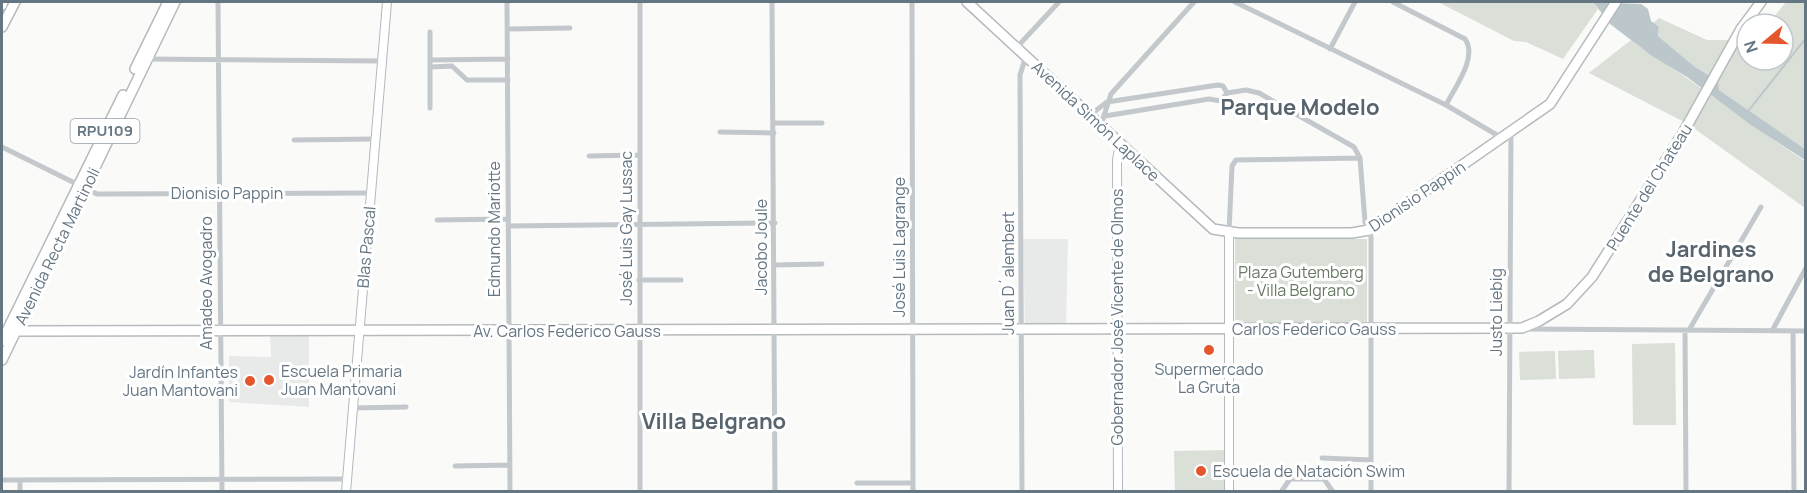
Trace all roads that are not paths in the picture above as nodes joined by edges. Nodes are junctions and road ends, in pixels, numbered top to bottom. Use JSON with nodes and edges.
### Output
{"nodes":[{"id":1,"x":15,"y":2,"type":"edge"},
{"id":2,"x":168,"y":2,"type":"edge"},
{"id":3,"x":176,"y":2,"type":"edge"},
{"id":4,"x":218,"y":2,"type":"edge"},
{"id":5,"x":387,"y":2,"type":"edge"},
{"id":6,"x":507,"y":2,"type":"edge"},
{"id":7,"x":639,"y":2,"type":"edge"},
{"id":8,"x":772,"y":2,"type":"edge"},
{"id":9,"x":912,"y":2,"type":"edge"},
{"id":10,"x":967,"y":2,"type":"edge"},
{"id":11,"x":1059,"y":2,"type":"edge"},
{"id":12,"x":1194,"y":2,"type":"edge"},
{"id":13,"x":1234,"y":2,"type":"edge"},
{"id":14,"x":1355,"y":2,"type":"edge"},
{"id":15,"x":1393,"y":2,"type":"edge"},
{"id":16,"x":1616,"y":2,"type":"edge"},
{"id":17,"x":1758,"y":5,"type":"edge"},
{"id":18,"x":2,"y":27,"type":"edge"},
{"id":19,"x":570,"y":28,"type":"dead end"},
{"id":20,"x":507,"y":29,"type":"junction"},
{"id":21,"x":430,"y":32,"type":"dead end"},
{"id":22,"x":1017,"y":47,"type":"junction"},
{"id":23,"x":1330,"y":49,"type":"junction"},
{"id":24,"x":1026,"y":56,"type":"junction"},
{"id":25,"x":147,"y":59,"type":"junction"},
{"id":26,"x":508,"y":59,"type":"junction"},
{"id":27,"x":430,"y":60,"type":"junction"},
{"id":28,"x":219,"y":61,"type":"junction"},
{"id":29,"x":382,"y":61,"type":"junction"},
{"id":30,"x":452,"y":63,"type":"junction"},
{"id":31,"x":430,"y":67,"type":"junction"},
{"id":32,"x":508,"y":80,"type":"junction"},
{"id":33,"x":1227,"y":93,"type":"junction"},
{"id":34,"x":1107,"y":102,"type":"junction"},
{"id":35,"x":1446,"y":105,"type":"junction"},
{"id":36,"x":430,"y":108,"type":"dead end"},
{"id":37,"x":1090,"y":115,"type":"junction"},
{"id":38,"x":1103,"y":120,"type":"junction"},
{"id":39,"x":774,"y":123,"type":"junction"},
{"id":40,"x":822,"y":123,"type":"dead end"},
{"id":41,"x":720,"y":132,"type":"dead end"},
{"id":42,"x":1511,"y":132,"type":"junction"},
{"id":43,"x":774,"y":133,"type":"junction"},
{"id":44,"x":1502,"y":138,"type":"junction"},
{"id":45,"x":375,"y":139,"type":"junction"},
{"id":46,"x":294,"y":140,"type":"dead end"},
{"id":47,"x":1120,"y":143,"type":"junction"},
{"id":48,"x":1347,"y":143,"type":"junction"},
{"id":49,"x":2,"y":147,"type":"edge"},
{"id":50,"x":639,"y":155,"type":"junction"},
{"id":51,"x":589,"y":156,"type":"dead end"},
{"id":52,"x":1343,"y":157,"type":"junction"},
{"id":53,"x":1360,"y":158,"type":"junction"},
{"id":54,"x":81,"y":188,"type":"junction"},
{"id":55,"x":219,"y":193,"type":"junction"},
{"id":56,"x":371,"y":193,"type":"junction"},
{"id":57,"x":1761,"y":207,"type":"dead end"},
{"id":58,"x":437,"y":220,"type":"dead end"},
{"id":59,"x":508,"y":223,"type":"junction"},
{"id":60,"x":775,"y":224,"type":"junction"},
{"id":61,"x":639,"y":225,"type":"junction"},
{"id":62,"x":1369,"y":230,"type":"junction"},
{"id":63,"x":1229,"y":232,"type":"junction"},
{"id":64,"x":822,"y":264,"type":"dead end"},
{"id":65,"x":775,"y":265,"type":"junction"},
{"id":66,"x":1806,"y":268,"type":"edge"},
{"id":67,"x":639,"y":280,"type":"junction"},
{"id":68,"x":681,"y":280,"type":"dead end"},
{"id":69,"x":1543,"y":319,"type":"junction"},
{"id":70,"x":1371,"y":328,"type":"junction"},
{"id":71,"x":1514,"y":328,"type":"junction"},
{"id":72,"x":775,"y":330,"type":"junction"},
{"id":73,"x":913,"y":330,"type":"junction"},
{"id":74,"x":1022,"y":330,"type":"junction"},
{"id":75,"x":1118,"y":330,"type":"junction"},
{"id":76,"x":1230,"y":330,"type":"junction"},
{"id":77,"x":1552,"y":330,"type":"junction"},
{"id":78,"x":1687,"y":330,"type":"junction"},
{"id":79,"x":219,"y":331,"type":"junction"},
{"id":80,"x":359,"y":331,"type":"junction"},
{"id":81,"x":508,"y":331,"type":"junction"},
{"id":82,"x":639,"y":331,"type":"junction"},
{"id":83,"x":1772,"y":331,"type":"junction"},
{"id":84,"x":1793,"y":331,"type":"junction"},
{"id":85,"x":1806,"y":331,"type":"edge"},
{"id":86,"x":6,"y":333,"type":"edge"},
{"id":87,"x":2,"y":352,"type":"edge"},
{"id":88,"x":2,"y":360,"type":"edge"},
{"id":89,"x":406,"y":407,"type":"dead end"},
{"id":90,"x":352,"y":408,"type":"junction"},
{"id":91,"x":1322,"y":458,"type":"dead end"},
{"id":92,"x":1371,"y":460,"type":"junction"},
{"id":93,"x":510,"y":465,"type":"junction"},
{"id":94,"x":455,"y":466,"type":"dead end"},
{"id":95,"x":347,"y":479,"type":"junction"},
{"id":96,"x":2,"y":480,"type":"edge"},
{"id":97,"x":20,"y":480,"type":"junction"},
{"id":98,"x":222,"y":480,"type":"junction"},
{"id":99,"x":857,"y":483,"type":"dead end"},
{"id":100,"x":914,"y":483,"type":"junction"},
{"id":101,"x":20,"y":492,"type":"edge"},
{"id":102,"x":222,"y":492,"type":"edge"},
{"id":103,"x":346,"y":492,"type":"edge"},
{"id":104,"x":510,"y":492,"type":"edge"},
{"id":105,"x":640,"y":492,"type":"edge"},
{"id":106,"x":775,"y":492,"type":"edge"},
{"id":107,"x":914,"y":492,"type":"edge"},
{"id":108,"x":1022,"y":492,"type":"edge"},
{"id":109,"x":1118,"y":492,"type":"edge"},
{"id":110,"x":1229,"y":492,"type":"edge"},
{"id":111,"x":1281,"y":492,"type":"edge"},
{"id":112,"x":1333,"y":492,"type":"edge"},
{"id":113,"x":1371,"y":492,"type":"edge"},
{"id":114,"x":1509,"y":492,"type":"edge"},
{"id":115,"x":1686,"y":492,"type":"edge"},
{"id":116,"x":1794,"y":492,"type":"edge"}],
"edges":[{"from":1,"to":18,"type":"main road"},
{"from":2,"to":54,"type":"main road","name":"Avenida Recta Martinoli","number":"RPU109"},
{"from":3,"to":25,"type":"main road","name":"Avenida Recta Martinoli","number":"RPU109"},
{"from":4,"to":28,"type":"street","name":"Amadeo Avogadro"},
{"from":5,"to":29,"type":"main road","name":"Blas Pascal"},
{"from":6,"to":20,"type":"street","name":"Edmundo Mariotte"},
{"from":7,"to":50,"type":"street","name":"José Luis Gay Lussac"},
{"from":8,"to":39,"type":"street","name":"Jacobo Joule"},
{"from":9,"to":73,"type":"street","name":"José Luis Lagrange"},
{"from":10,"to":22,"type":"main road","name":"Avenida Simón Laplace"},
{"from":11,"to":22,"type":"street"},
{"from":12,"to":34,"type":"street"},
{"from":13,"to":23,"type":"street"},
{"from":14,"to":23,"type":"street"},
{"from":15,"to":35,"type":"street"},
{"from":16,"to":42,"type":"main road","name":"Dionisio Pappin"},
{"from":17,"to":69,"type":"main road","name":"Puente del Chateau"},
{"from":19,"to":20,"type":"street"},
{"from":20,"to":26,"type":"street","name":"Edmundo Mariotte"},
{"from":21,"to":27,"type":"street"},
{"from":22,"to":24,"type":"main road","name":"Avenida Simón Laplace"},
{"from":23,"to":35,"type":"street"},
{"from":24,"to":37,"type":"main road","name":"Avenida Simón Laplace"},
{"from":24,"to":74,"type":"street","name":"Juan D´alembert"},
{"from":25,"to":28,"type":"street"},
{"from":25,"to":54,"type":"main road","name":"Avenida Recta Martinoli","number":"RPU109"},
{"from":26,"to":30,"type":"street"},
{"from":26,"to":32,"type":"street","name":"Edmundo Mariotte"},
{"from":27,"to":30,"type":"street"},
{"from":27,"to":31,"type":"street"},
{"from":28,"to":29,"type":"street"},
{"from":28,"to":55,"type":"street","name":"Amadeo Avogadro"},
{"from":29,"to":45,"type":"main road","name":"Blas Pascal"},
{"from":30,"to":31,"type":"street"},
{"from":30,"to":32,"type":"street"},
{"from":31,"to":36,"type":"street"},
{"from":32,"to":59,"type":"street","name":"Edmundo Mariotte"},
{"from":33,"to":34,"type":"street"},
{"from":33,"to":38,"type":"street"},
{"from":33,"to":48,"type":"street"},
{"from":34,"to":37,"type":"street"},
{"from":34,"to":38,"type":"street"},
{"from":35,"to":44,"type":"street"},
{"from":37,"to":38,"type":"main road","name":"Avenida Simón Laplace"},
{"from":38,"to":47,"type":"main road","name":"Avenida Simón Laplace"},
{"from":39,"to":40,"type":"street"},
{"from":39,"to":43,"type":"street","name":"Jacobo Joule"},
{"from":41,"to":43,"type":"street"},
{"from":42,"to":44,"type":"main road","name":"Dionisio Pappin"},
{"from":42,"to":71,"type":"street","name":"Justo Liebig"},
{"from":43,"to":60,"type":"street","name":"Jacobo Joule"},
{"from":44,"to":62,"type":"main road","name":"Dionisio Pappin"},
{"from":45,"to":46,"type":"street"},
{"from":45,"to":56,"type":"main road","name":"Blas Pascal"},
{"from":47,"to":63,"type":"main road","name":"Avenida Simón Laplace"},
{"from":47,"to":75,"type":"main road","name":"Gobernador José Vicente de Olmos"},
{"from":48,"to":52,"type":"street"},
{"from":48,"to":53,"type":"street"},
{"from":49,"to":54,"type":"street","name":"Dionisio Pappin"},
{"from":50,"to":51,"type":"street"},
{"from":50,"to":61,"type":"street","name":"José Luis Gay Lussac"},
{"from":52,"to":53,"type":"street"},
{"from":52,"to":63,"type":"street"},
{"from":53,"to":62,"type":"street"},
{"from":54,"to":55,"type":"street","name":"Dionisio Pappin"},
{"from":54,"to":86,"type":"main road","name":"Avenida Recta Martinoli","number":"RPU109"},
{"from":54,"to":86,"type":"main road","name":"Avenida Recta Martinoli","number":"RPU109"},
{"from":55,"to":56,"type":"street","name":"Dionisio Pappin"},
{"from":55,"to":79,"type":"street","name":"Amadeo Avogadro"},
{"from":56,"to":80,"type":"main road","name":"Blas Pascal"},
{"from":57,"to":78,"type":"street"},
{"from":58,"to":59,"type":"street"},
{"from":59,"to":61,"type":"street"},
{"from":59,"to":81,"type":"street","name":"Edmundo Mariotte"},
{"from":60,"to":61,"type":"street"},
{"from":60,"to":65,"type":"street","name":"Jacobo Joule"},
{"from":61,"to":67,"type":"street","name":"José Luis Gay Lussac"},
{"from":62,"to":63,"type":"main road","name":"Dionisio Pappin"},
{"from":62,"to":70,"type":"street"},
{"from":63,"to":76,"type":"main road"},
{"from":64,"to":65,"type":"street"},
{"from":65,"to":72,"type":"street","name":"Jacobo Joule"},
{"from":66,"to":83,"type":"street"},
{"from":67,"to":68,"type":"street"},
{"from":67,"to":82,"type":"street","name":"José Luis Gay Lussac"},
{"from":69,"to":71,"type":"main road","name":"Puente del Chateau"},
{"from":69,"to":77,"type":"street"},
{"from":70,"to":71,"type":"main road","name":"Carlos Federico Gauss"},
{"from":70,"to":76,"type":"main road","name":"Carlos Federico Gauss"},
{"from":70,"to":92,"type":"street"},
{"from":71,"to":77,"type":"street","name":"Carlos Federico Gauss"},
{"from":71,"to":114,"type":"street","name":"Justo Liebig"},
{"from":72,"to":73,"type":"main road","name":"Av. Carlos Federico Gauss"},
{"from":72,"to":82,"type":"main road","name":"Av. Carlos Federico Gauss"},
{"from":72,"to":106,"type":"street","name":"Jacobo Joule"},
{"from":73,"to":74,"type":"main road","name":"Av. Carlos Federico Gauss"},
{"from":73,"to":100,"type":"street","name":"José Luis Lagrange"},
{"from":74,"to":75,"type":"main road","name":"Av. Carlos Federico Gauss"},
{"from":74,"to":108,"type":"street","name":"Juan D´alembert"},
{"from":75,"to":76,"type":"main road","name":"Carlos Federico Gauss"},
{"from":75,"to":109,"type":"main road","name":"Gobernador José Vicente de Olmos"},
{"from":76,"to":110,"type":"main road"},
{"from":77,"to":78,"type":"street","name":"Carlos Federico Gauss"},
{"from":78,"to":83,"type":"street","name":"Carlos Federico Gauss"},
{"from":78,"to":115,"type":"street"},
{"from":79,"to":80,"type":"main road","name":"Av. Carlos Federico Gauss"},
{"from":79,"to":86,"type":"main road","name":"Av. Carlos Federico Gauss"},
{"from":79,"to":98,"type":"street","name":"Amadeo Avogadro"},
{"from":80,"to":81,"type":"main road","name":"Av. Carlos Federico Gauss"},
{"from":80,"to":90,"type":"main road","name":"Blas Pascal"},
{"from":81,"to":82,"type":"main road","name":"Av. Carlos Federico Gauss"},
{"from":81,"to":93,"type":"street","name":"Edmundo Mariotte"},
{"from":82,"to":105,"type":"street","name":"José Luis Gay Lussac"},
{"from":83,"to":84,"type":"street","name":"Carlos Federico Gauss"},
{"from":84,"to":85,"type":"street","name":"Carlos Federico Gauss"},
{"from":84,"to":116,"type":"street"},
{"from":86,"to":87,"type":"main road"},
{"from":86,"to":88,"type":"main road","name":"Avenida Recta Martinoli","number":"RPU109"},
{"from":89,"to":90,"type":"street"},
{"from":90,"to":95,"type":"main road","name":"Blas Pascal"},
{"from":91,"to":92,"type":"street"},
{"from":92,"to":113,"type":"street"},
{"from":93,"to":94,"type":"street"},
{"from":93,"to":104,"type":"street","name":"Edmundo Mariotte"},
{"from":95,"to":98,"type":"street"},
{"from":95,"to":103,"type":"main road","name":"Blas Pascal"},
{"from":96,"to":97,"type":"street"},
{"from":97,"to":98,"type":"street"},
{"from":97,"to":101,"type":"street"},
{"from":98,"to":102,"type":"street","name":"Amadeo Avogadro"},
{"from":99,"to":100,"type":"street"},
{"from":100,"to":107,"type":"street","name":"José Luis Lagrange"},
{"from":111,"to":112,"type":"street"}]}
